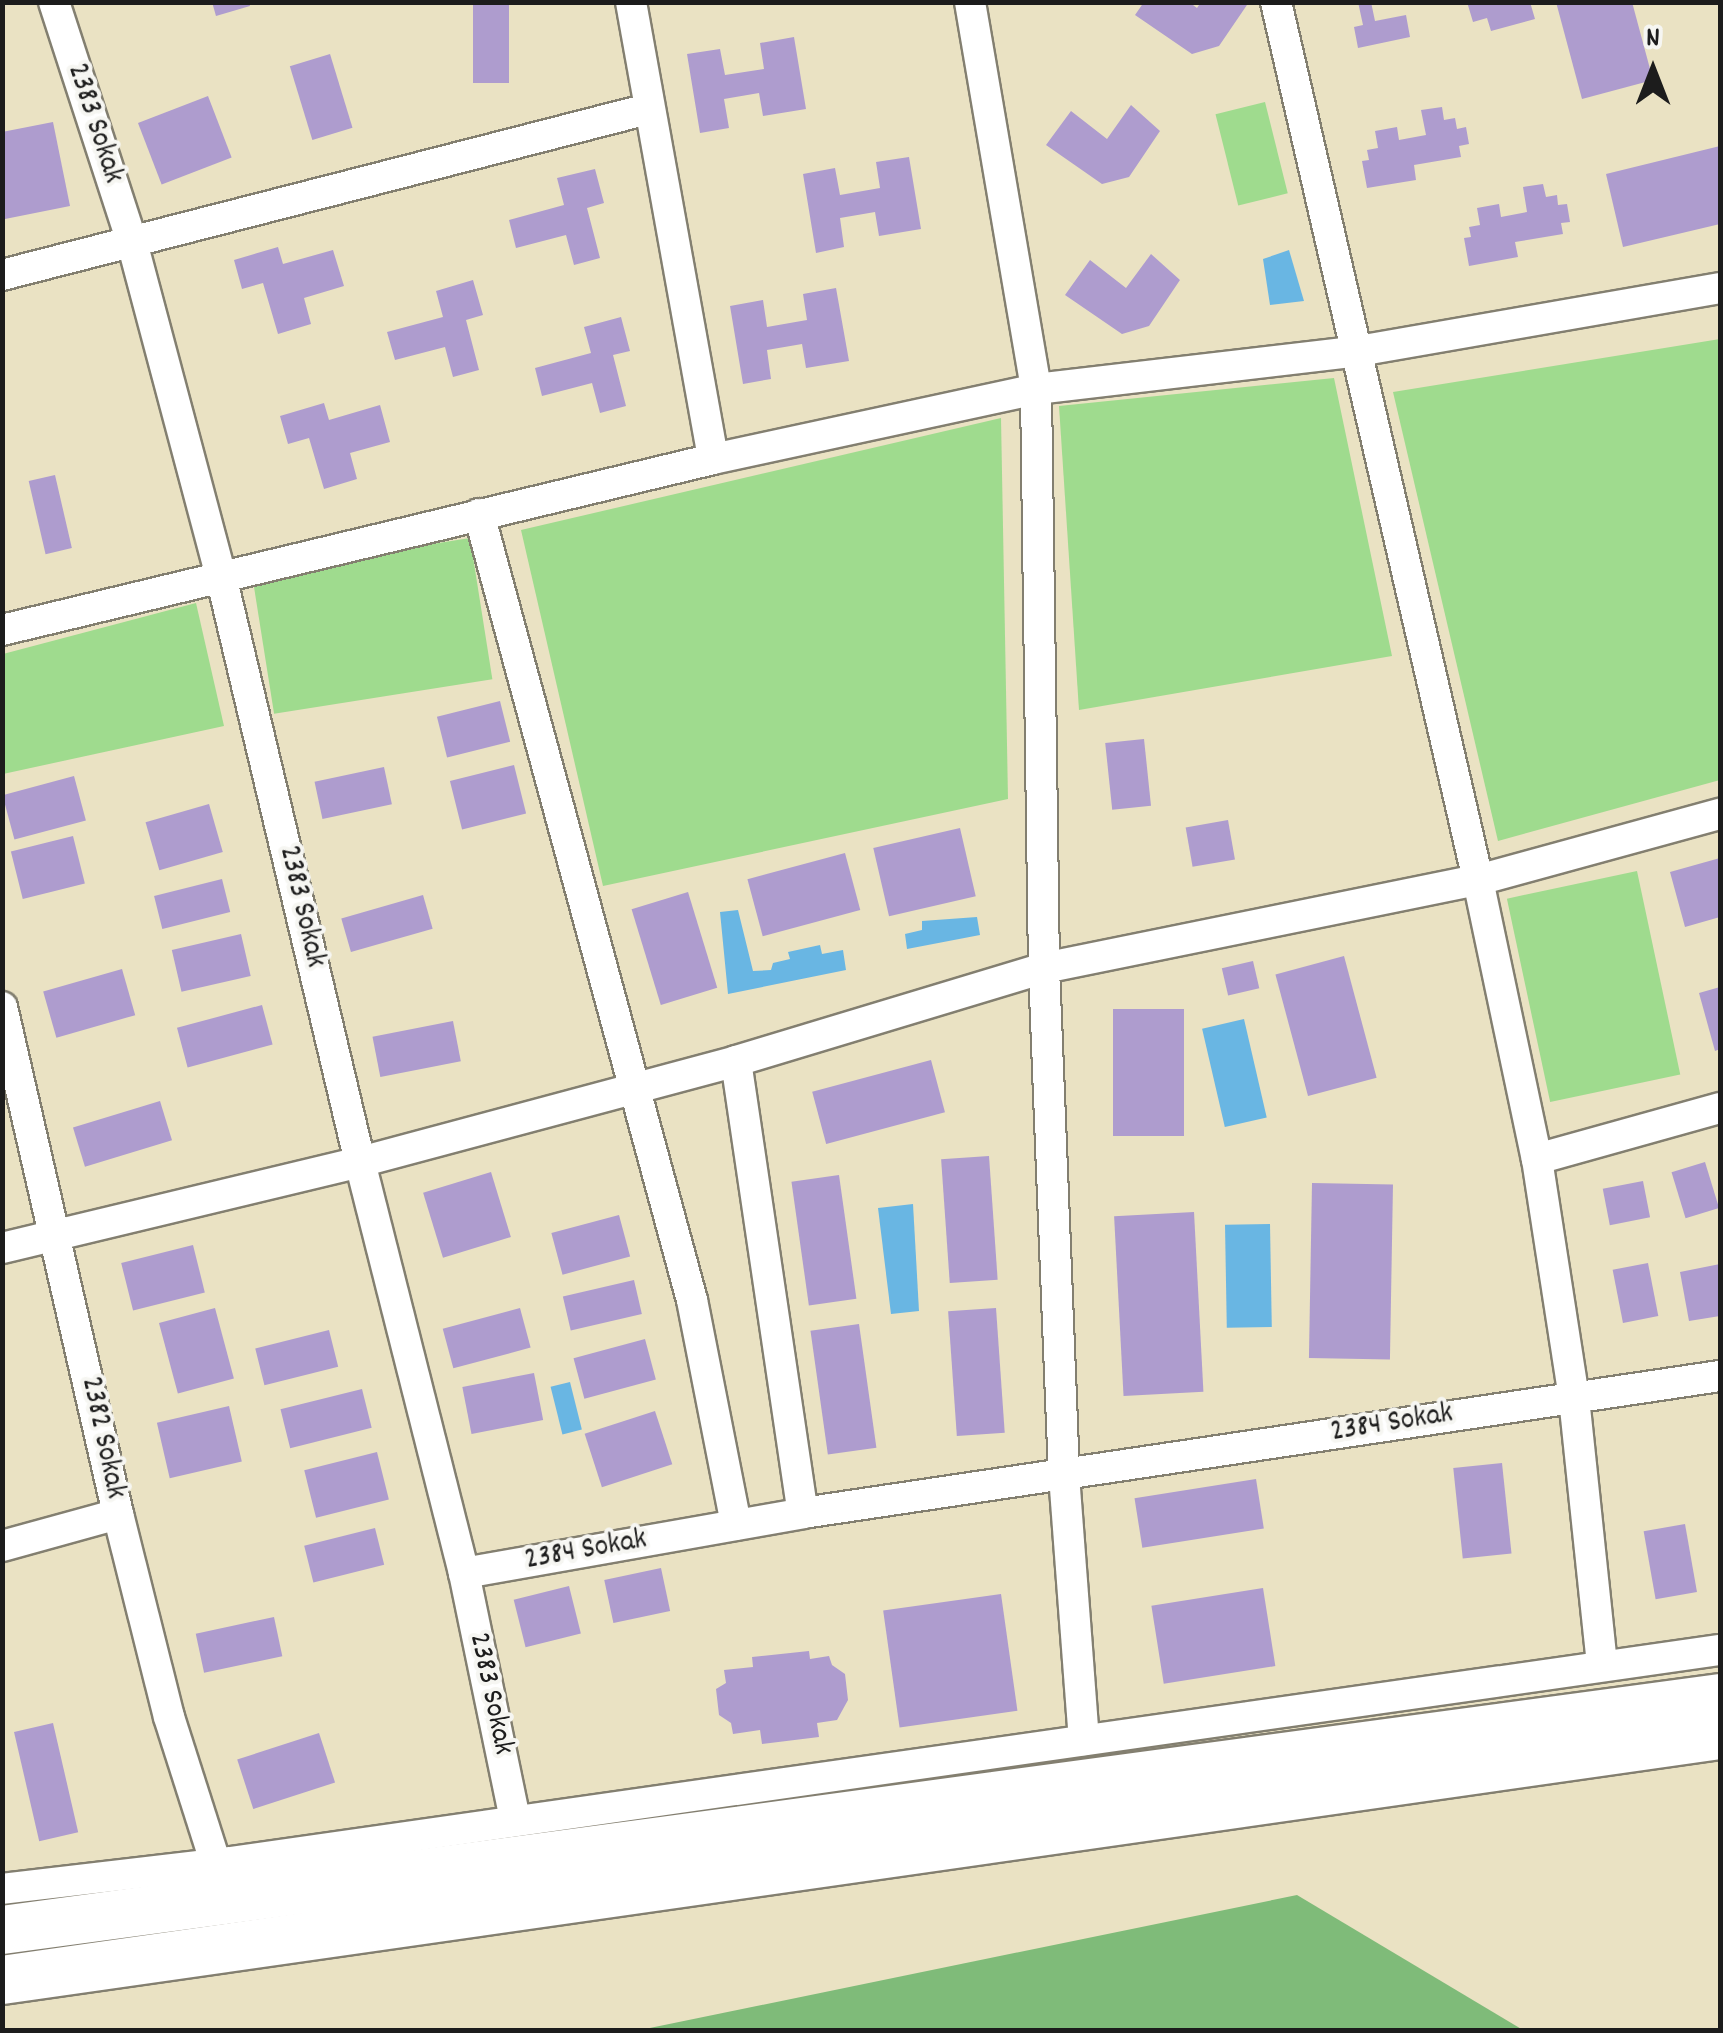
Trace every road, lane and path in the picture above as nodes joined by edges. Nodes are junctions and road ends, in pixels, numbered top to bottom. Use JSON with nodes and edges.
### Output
{"nodes":[{"id":1,"x":54,"y":2,"type":"edge"},
{"id":2,"x":631,"y":2,"type":"edge"},
{"id":3,"x":970,"y":2,"type":"edge"},
{"id":4,"x":1276,"y":2,"type":"edge"},
{"id":5,"x":648,"y":108,"type":"junction"},
{"id":6,"x":132,"y":242,"type":"junction"},
{"id":7,"x":2,"y":275,"type":"edge"},
{"id":8,"x":1720,"y":288,"type":"edge"},
{"id":9,"x":1353,"y":352,"type":"junction"},
{"id":10,"x":1036,"y":388,"type":"junction"},
{"id":11,"x":714,"y":459,"type":"junction"},
{"id":12,"x":480,"y":514,"type":"junction"},
{"id":13,"x":221,"y":576,"type":"junction"},
{"id":14,"x":2,"y":630,"type":"edge"},
{"id":15,"x":1720,"y":814,"type":"edge"},
{"id":16,"x":1478,"y":880,"type":"junction"},
{"id":17,"x":1044,"y":968,"type":"junction"},
{"id":18,"x":2,"y":1007,"type":"edge"},
{"id":19,"x":736,"y":1061,"type":"junction"},
{"id":20,"x":637,"y":1087,"type":"junction"},
{"id":21,"x":1720,"y":1108,"type":"edge"},
{"id":22,"x":1537,"y":1159,"type":"junction"},
{"id":23,"x":360,"y":1162,"type":"junction"},
{"id":24,"x":57,"y":1235,"type":"junction"},
{"id":25,"x":2,"y":1248,"type":"edge"},
{"id":26,"x":1720,"y":1376,"type":"edge"},
{"id":27,"x":1574,"y":1398,"type":"junction"},
{"id":28,"x":1064,"y":1475,"type":"junction"},
{"id":29,"x":118,"y":1514,"type":"junction"},
{"id":30,"x":802,"y":1514,"type":"junction"},
{"id":31,"x":736,"y":1525,"type":"junction"},
{"id":32,"x":2,"y":1546,"type":"edge"},
{"id":33,"x":464,"y":1573,"type":"junction"},
{"id":34,"x":1720,"y":1650,"type":"edge"},
{"id":35,"x":1602,"y":1666,"type":"junction"},
{"id":36,"x":1720,"y":1698,"type":"edge"},
{"id":37,"x":1720,"y":1735,"type":"edge"},
{"id":38,"x":1084,"y":1740,"type":"junction"},
{"id":39,"x":514,"y":1819,"type":"junction"},
{"id":40,"x":216,"y":1864,"type":"junction"},
{"id":41,"x":2,"y":1889,"type":"edge"},
{"id":42,"x":2,"y":1930,"type":"edge"},
{"id":43,"x":2,"y":1980,"type":"edge"}],
"edges":[{"from":1,"to":6,"type":"street","name":"2383 Sokak"},
{"from":2,"to":5,"type":"street"},
{"from":3,"to":10,"type":"street"},
{"from":4,"to":9,"type":"street"},
{"from":5,"to":6,"type":"street"},
{"from":5,"to":11,"type":"street"},
{"from":6,"to":7,"type":"street"},
{"from":6,"to":13,"type":"street","name":"2383 Sokak"},
{"from":8,"to":9,"type":"street"},
{"from":9,"to":10,"type":"street"},
{"from":9,"to":16,"type":"street"},
{"from":10,"to":11,"type":"street"},
{"from":10,"to":17,"type":"street"},
{"from":11,"to":12,"type":"street"},
{"from":12,"to":13,"type":"street"},
{"from":12,"to":20,"type":"street"},
{"from":13,"to":14,"type":"street"},
{"from":13,"to":23,"type":"street","name":"2383 Sokak"},
{"from":15,"to":16,"type":"street"},
{"from":16,"to":17,"type":"street"},
{"from":16,"to":22,"type":"street"},
{"from":17,"to":19,"type":"street"},
{"from":17,"to":28,"type":"street"},
{"from":18,"to":24,"type":"street","name":"2382 Sokak"},
{"from":19,"to":20,"type":"street"},
{"from":19,"to":30,"type":"street"},
{"from":20,"to":23,"type":"street"},
{"from":20,"to":31,"type":"street"},
{"from":21,"to":22,"type":"street"},
{"from":22,"to":27,"type":"street"},
{"from":23,"to":24,"type":"street"},
{"from":23,"to":33,"type":"street","name":"2383 Sokak"},
{"from":24,"to":25,"type":"street"},
{"from":24,"to":29,"type":"street","name":"2382 Sokak"},
{"from":26,"to":27,"type":"street","name":"2384 Sokak"},
{"from":27,"to":28,"type":"street","name":"2384 Sokak"},
{"from":27,"to":35,"type":"street"},
{"from":28,"to":30,"type":"street","name":"2384 Sokak"},
{"from":28,"to":38,"type":"street"},
{"from":29,"to":32,"type":"street"},
{"from":29,"to":40,"type":"street","name":"2382 Sokak"},
{"from":30,"to":31,"type":"street","name":"2384 Sokak"},
{"from":31,"to":33,"type":"street","name":"2384 Sokak"},
{"from":33,"to":39,"type":"street","name":"2383 Sokak"},
{"from":34,"to":35,"type":"street"},
{"from":35,"to":38,"type":"street"},
{"from":36,"to":42,"type":"main road"},
{"from":37,"to":43,"type":"main road"},
{"from":38,"to":39,"type":"street"},
{"from":39,"to":40,"type":"street"},
{"from":40,"to":41,"type":"street"}]}
